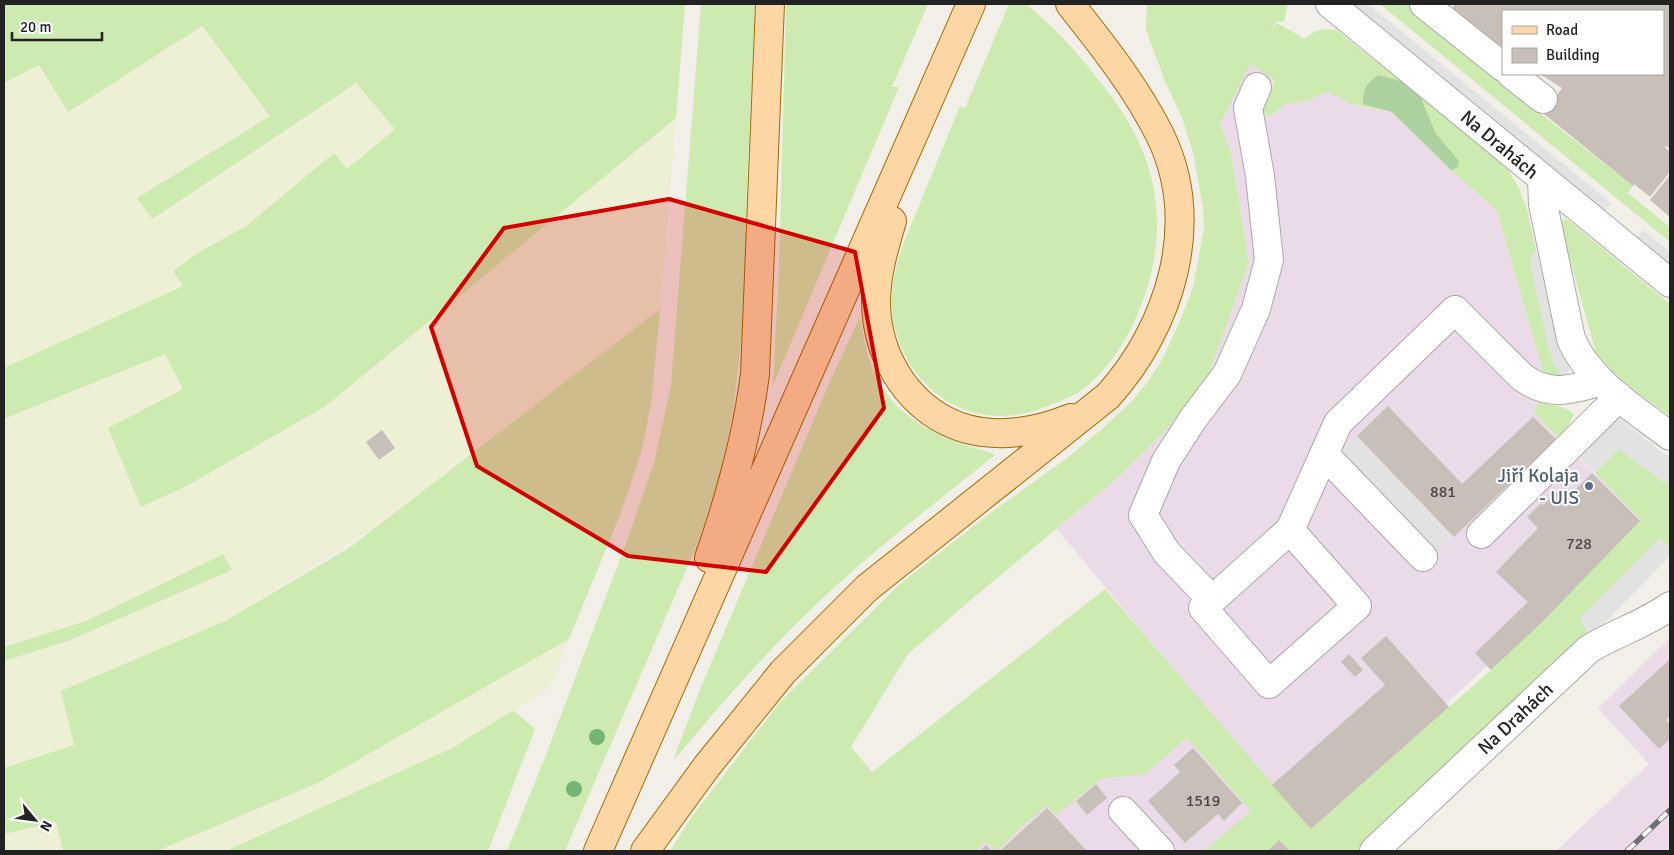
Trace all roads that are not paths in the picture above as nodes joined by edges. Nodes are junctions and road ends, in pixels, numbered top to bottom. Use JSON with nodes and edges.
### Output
{"nodes":[{"id":1,"x":770,"y":4,"type":"edge"},
{"id":2,"x":971,"y":4,"type":"edge"},
{"id":3,"x":1070,"y":4,"type":"edge"},
{"id":4,"x":1330,"y":4,"type":"edge"},
{"id":5,"x":1424,"y":4,"type":"edge"},
{"id":6,"x":1502,"y":66,"type":"edge"},
{"id":7,"x":1512,"y":75,"type":"edge"},
{"id":8,"x":1257,"y":87,"type":"dead end"},
{"id":9,"x":1543,"y":99,"type":"dead end"},
{"id":10,"x":928,"y":102,"type":"junction"},
{"id":11,"x":1542,"y":179,"type":"junction"},
{"id":12,"x":1670,"y":283,"type":"edge"},
{"id":13,"x":1610,"y":389,"type":"junction"},
{"id":14,"x":1091,"y":410,"type":"junction"},
{"id":15,"x":1670,"y":436,"type":"edge"},
{"id":16,"x":1324,"y":454,"type":"junction"},
{"id":17,"x":1290,"y":530,"type":"junction"},
{"id":18,"x":1481,"y":534,"type":"dead end"},
{"id":19,"x":1423,"y":557,"type":"dead end"},
{"id":20,"x":1212,"y":600,"type":"junction"},
{"id":21,"x":1670,"y":606,"type":"edge"},
{"id":22,"x":629,"y":778,"type":"junction"},
{"id":23,"x":1123,"y":811,"type":"dead end"},
{"id":24,"x":598,"y":851,"type":"edge"},
{"id":25,"x":645,"y":851,"type":"edge"},
{"id":26,"x":1160,"y":851,"type":"edge"},
{"id":27,"x":1374,"y":851,"type":"edge"}],
"edges":[{"from":1,"to":22,"type":"main road"},
{"from":2,"to":10,"type":"main road"},
{"from":3,"to":14,"type":"main road"},
{"from":4,"to":11,"type":"street","name":"Na Drahách"},
{"from":5,"to":6,"type":"street"},
{"from":7,"to":9,"type":"street"},
{"from":8,"to":20,"type":"street"},
{"from":10,"to":14,"type":"main road"},
{"from":10,"to":22,"type":"main road"},
{"from":11,"to":12,"type":"street","name":"Na Drahách"},
{"from":11,"to":13,"type":"street"},
{"from":13,"to":15,"type":"street"},
{"from":13,"to":16,"type":"street"},
{"from":13,"to":18,"type":"street"},
{"from":14,"to":25,"type":"main road"},
{"from":16,"to":17,"type":"street"},
{"from":16,"to":19,"type":"street"},
{"from":17,"to":20,"type":"street"},
{"from":17,"to":20,"type":"street"},
{"from":21,"to":27,"type":"street","name":"Na Drahách"},
{"from":22,"to":24,"type":"main road"},
{"from":23,"to":26,"type":"street"}]}
